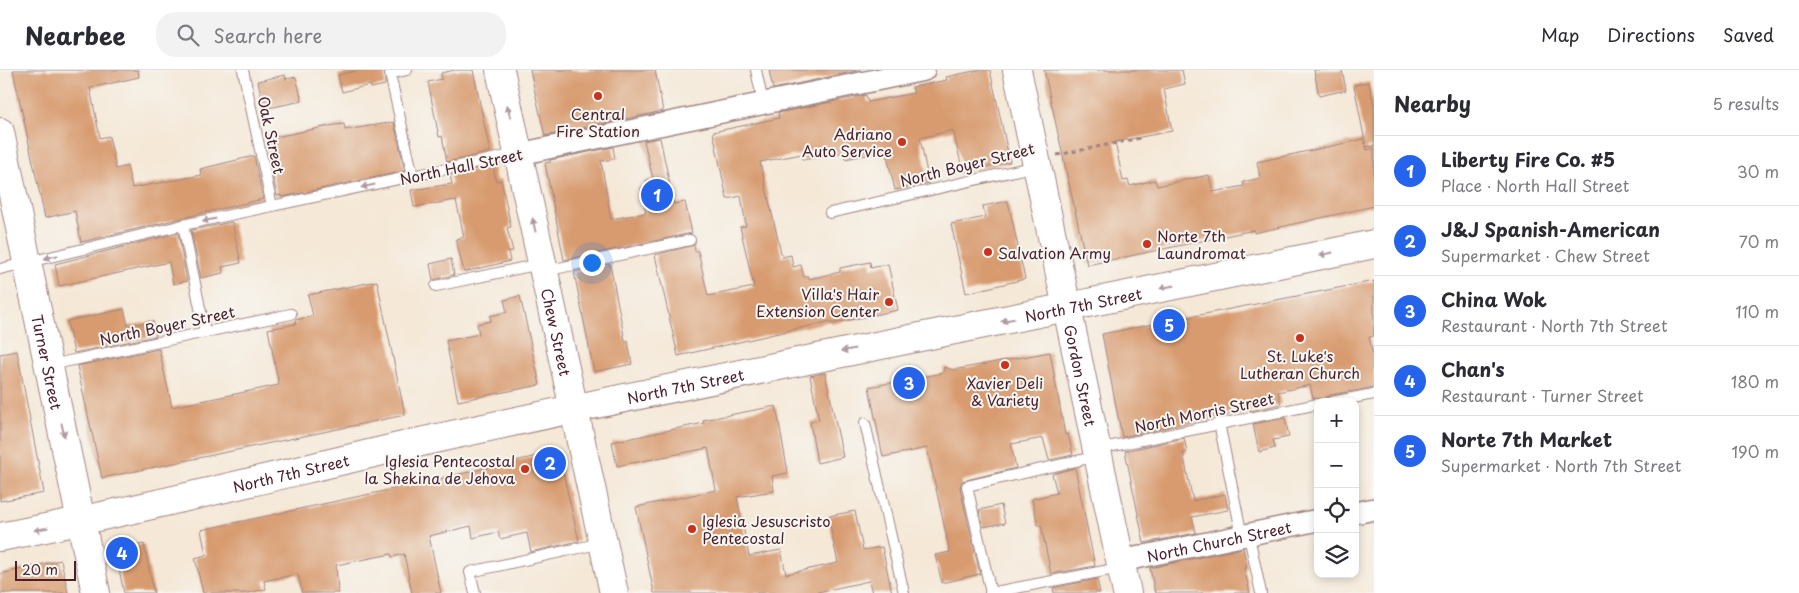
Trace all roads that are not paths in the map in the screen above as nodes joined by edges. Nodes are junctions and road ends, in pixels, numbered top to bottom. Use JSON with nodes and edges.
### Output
{"nodes":[{"id":1,"x":243,"y":70,"type":"edge"},
{"id":2,"x":406,"y":70,"type":"edge"},
{"id":3,"x":500,"y":70,"type":"edge"},
{"id":4,"x":756,"y":70,"type":"edge"},
{"id":5,"x":924,"y":70,"type":"edge"},
{"id":6,"x":1017,"y":70,"type":"edge"},
{"id":7,"x":870,"y":75,"type":"edge"},
{"id":8,"x":763,"y":103,"type":"junction"},
{"id":9,"x":0,"y":132,"type":"edge"},
{"id":10,"x":519,"y":154,"type":"junction"},
{"id":11,"x":1037,"y":165,"type":"junction"},
{"id":12,"x":413,"y":176,"type":"junction"},
{"id":13,"x":272,"y":206,"type":"junction"},
{"id":14,"x":830,"y":212,"type":"dead end"},
{"id":15,"x":183,"y":225,"type":"junction"},
{"id":16,"x":690,"y":240,"type":"dead end"},
{"id":17,"x":1374,"y":244,"type":"edge"},
{"id":18,"x":28,"y":262,"type":"junction"},
{"id":19,"x":543,"y":267,"type":"junction"},
{"id":20,"x":0,"y":269,"type":"edge"},
{"id":21,"x":436,"y":286,"type":"dead end"},
{"id":22,"x":1068,"y":308,"type":"junction"},
{"id":23,"x":291,"y":314,"type":"dead end"},
{"id":24,"x":205,"y":332,"type":"junction"},
{"id":25,"x":50,"y":366,"type":"junction"},
{"id":26,"x":1374,"y":394,"type":"edge"},
{"id":27,"x":1353,"y":398,"type":"edge"},
{"id":28,"x":1314,"y":405,"type":"edge"},
{"id":29,"x":574,"y":409,"type":"junction"},
{"id":30,"x":865,"y":423,"type":"dead end"},
{"id":31,"x":1219,"y":423,"type":"junction"},
{"id":32,"x":1098,"y":453,"type":"junction"},
{"id":33,"x":1374,"y":509,"type":"edge"},
{"id":34,"x":1359,"y":512,"type":"edge"},
{"id":35,"x":82,"y":521,"type":"junction"},
{"id":36,"x":1314,"y":521,"type":"edge"},
{"id":37,"x":1247,"y":535,"type":"junction"},
{"id":38,"x":0,"y":537,"type":"edge"},
{"id":39,"x":603,"y":543,"type":"junction"},
{"id":40,"x":1123,"y":574,"type":"edge"},
{"id":41,"x":96,"y":593,"type":"edge"},
{"id":42,"x":475,"y":593,"type":"edge"},
{"id":43,"x":614,"y":593,"type":"edge"},
{"id":44,"x":904,"y":593,"type":"edge"},
{"id":45,"x":991,"y":593,"type":"edge"},
{"id":46,"x":1261,"y":593,"type":"edge"}],
"edges":[{"from":1,"to":13,"type":"lane","name":"Oak Street"},
{"from":2,"to":12,"type":"lane"},
{"from":10,"to":3,"type":"street","name":"Chew Street","one_way":true},
{"from":4,"to":8,"type":"lane"},
{"from":5,"to":7,"type":"street","name":"North Hall Street"},
{"from":6,"to":11,"type":"street","name":"Gordon Street"},
{"from":7,"to":8,"type":"street","name":"North Hall Street"},
{"from":8,"to":10,"type":"street","name":"North Hall Street"},
{"from":9,"to":18,"type":"street","name":"Turner Street"},
{"from":10,"to":12,"type":"lane","name":"North Hall Street"},
{"from":19,"to":10,"type":"street","name":"Chew Street","one_way":true},
{"from":11,"to":14,"type":"lane","name":"North Boyer Street"},
{"from":11,"to":22,"type":"street","name":"Gordon Street"},
{"from":12,"to":13,"type":"lane","name":"North Hall Street","one_way":true},
{"from":13,"to":15,"type":"lane","name":"North Hall Street","one_way":true},
{"from":15,"to":18,"type":"lane","name":"North Hall Street","one_way":true},
{"from":15,"to":24,"type":"lane"},
{"from":16,"to":19,"type":"lane"},
{"from":17,"to":22,"type":"street","name":"North 7th Street","one_way":true},
{"from":18,"to":20,"type":"lane","name":"North Hall Street"},
{"from":18,"to":25,"type":"street","name":"Turner Street"},
{"from":19,"to":21,"type":"lane"},
{"from":19,"to":29,"type":"street","name":"Chew Street"},
{"from":22,"to":29,"type":"street","name":"North 7th Street","one_way":true},
{"from":22,"to":32,"type":"street","name":"Gordon Street"},
{"from":23,"to":24,"type":"lane","name":"North Boyer Street"},
{"from":24,"to":25,"type":"lane","name":"North Boyer Street"},
{"from":25,"to":35,"type":"street","name":"Turner Street","one_way":true},
{"from":26,"to":27,"type":"lane"},
{"from":28,"to":31,"type":"lane","name":"North Morris Street"},
{"from":29,"to":35,"type":"street","name":"North 7th Street"},
{"from":29,"to":39,"type":"street","name":"Chew Street"},
{"from":30,"to":44,"type":"lane"},
{"from":31,"to":32,"type":"lane","name":"North Morris Street"},
{"from":31,"to":37,"type":"lane"},
{"from":32,"to":40,"type":"street","name":"Gordon Street"},
{"from":32,"to":45,"type":"lane","name":"North Morris Street"},
{"from":33,"to":34,"type":"street"},
{"from":35,"to":38,"type":"street","name":"North 7th Street","one_way":true},
{"from":35,"to":41,"type":"street","name":"Turner Street"},
{"from":36,"to":37,"type":"street","name":"North Church Street"},
{"from":37,"to":40,"type":"street","name":"North Church Street"},
{"from":37,"to":46,"type":"lane"},
{"from":39,"to":42,"type":"lane"},
{"from":39,"to":43,"type":"street","name":"Chew Street"},
{"from":40,"to":45,"type":"lane","name":"North Church Street"}]}
